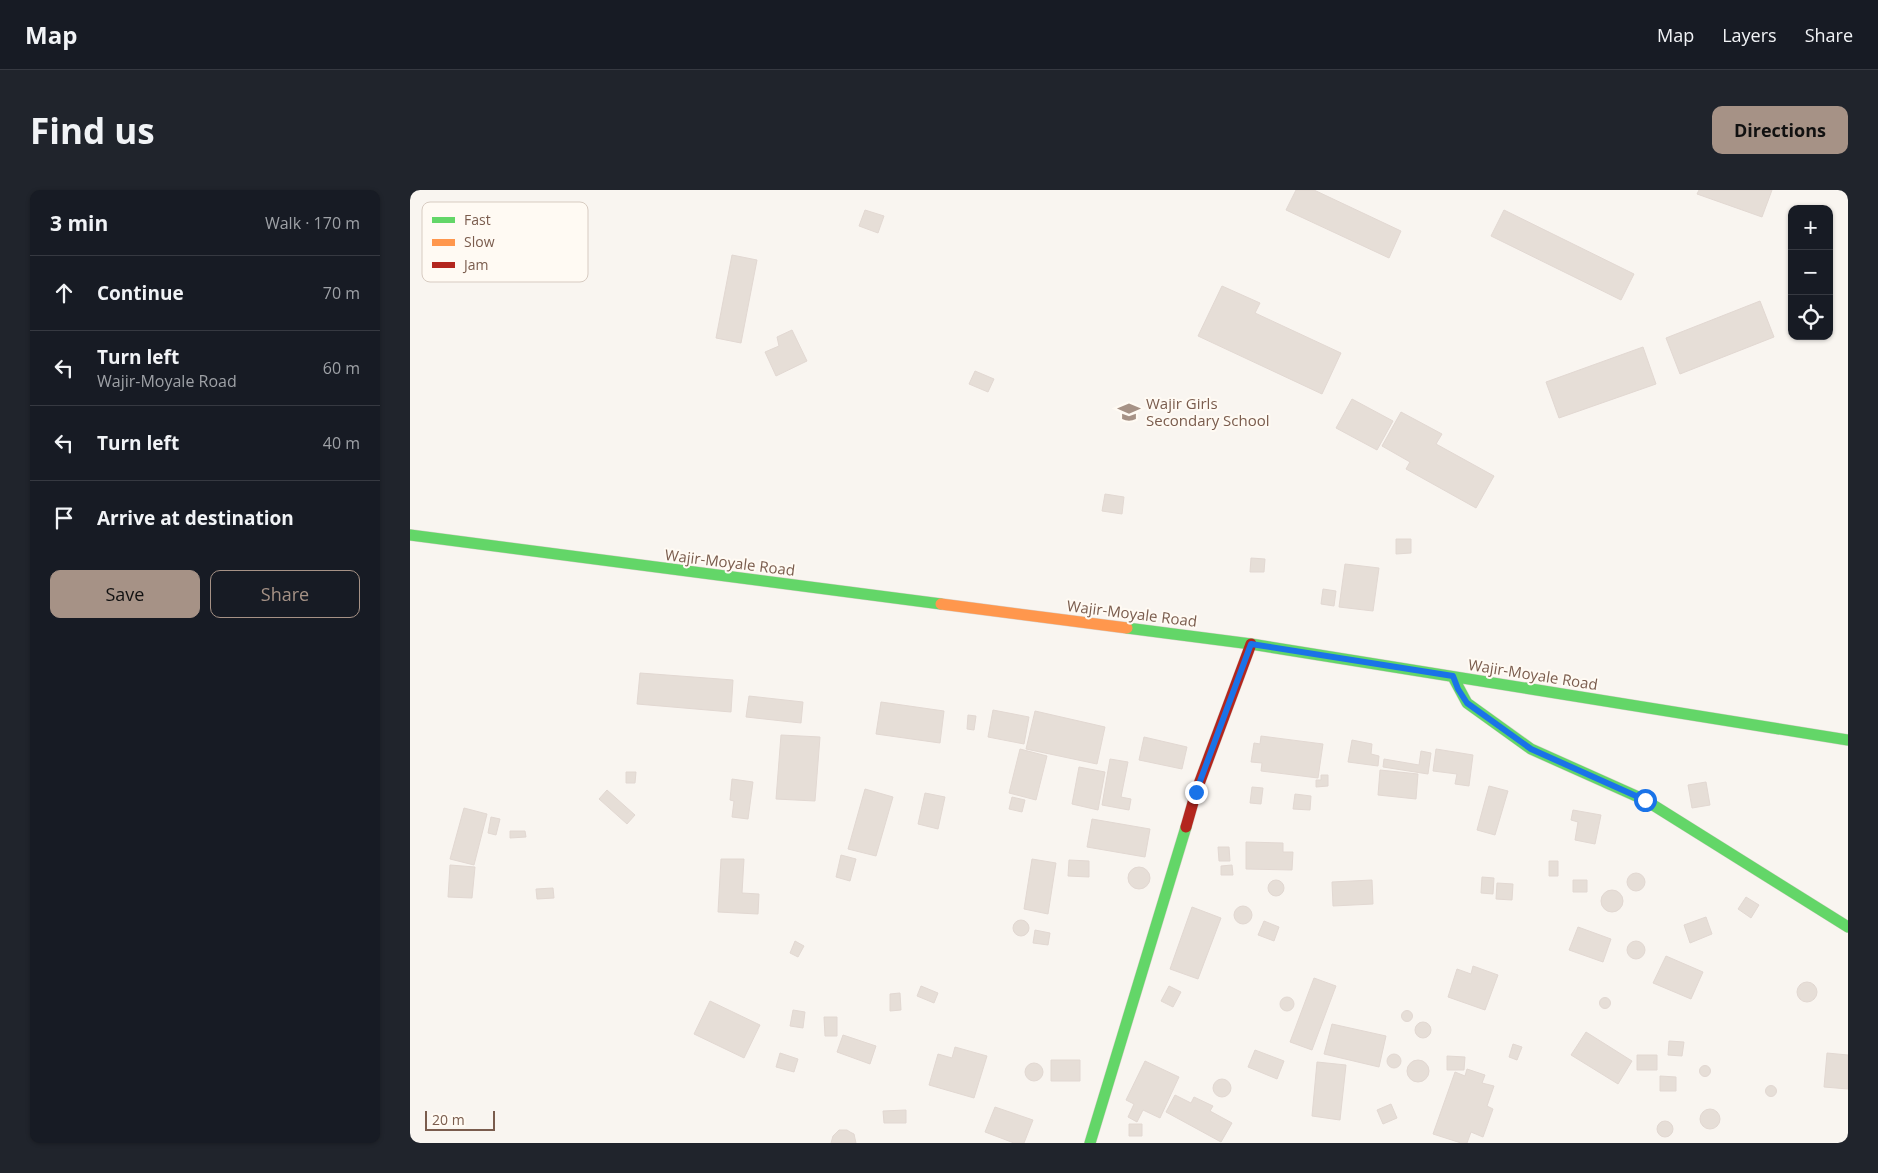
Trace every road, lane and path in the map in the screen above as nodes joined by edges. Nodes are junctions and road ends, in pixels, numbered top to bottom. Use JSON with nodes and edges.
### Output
{"nodes":[{"id":1,"x":410,"y":535,"type":"edge"},
{"id":2,"x":1251,"y":644,"type":"junction"},
{"id":3,"x":1453,"y":676,"type":"junction"},
{"id":4,"x":1848,"y":740,"type":"edge"},
{"id":5,"x":1848,"y":927,"type":"edge"},
{"id":6,"x":1090,"y":1143,"type":"edge"}],
"edges":[{"from":1,"to":2,"type":"main road","name":"Wajir-Moyale Road"},
{"from":2,"to":3,"type":"main road","name":"Wajir-Moyale Road"},
{"from":2,"to":6,"type":"main road"},
{"from":3,"to":4,"type":"main road","name":"Wajir-Moyale Road"},
{"from":3,"to":5,"type":"main road"}]}
